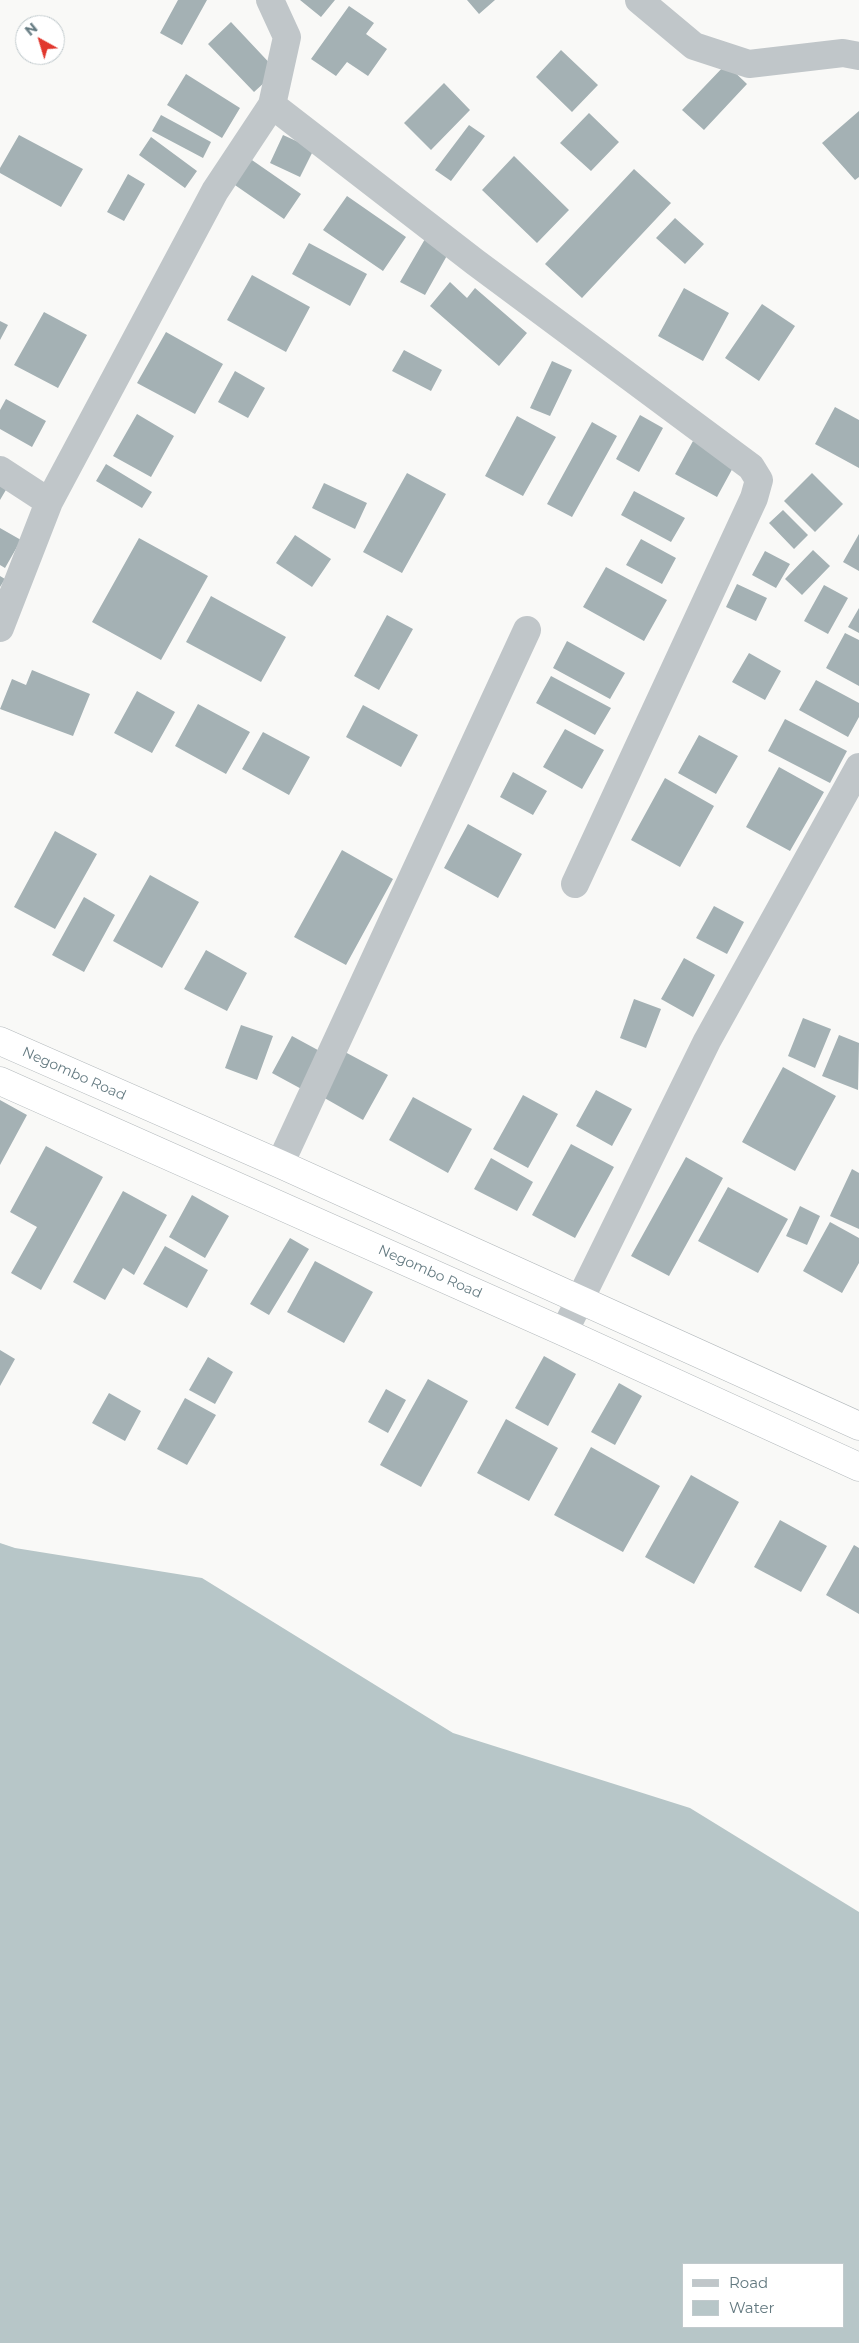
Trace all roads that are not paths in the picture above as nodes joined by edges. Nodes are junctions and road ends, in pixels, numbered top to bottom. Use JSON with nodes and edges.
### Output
{"nodes":[{"id":1,"x":270,"y":0,"type":"edge"},
{"id":2,"x":638,"y":0,"type":"edge"},
{"id":3,"x":859,"y":56,"type":"edge"},
{"id":4,"x":272,"y":105,"type":"junction"},
{"id":5,"x":0,"y":470,"type":"edge"},
{"id":6,"x":49,"y":502,"type":"junction"},
{"id":7,"x":0,"y":628,"type":"edge"},
{"id":8,"x":527,"y":630,"type":"dead end"},
{"id":9,"x":859,"y":767,"type":"edge"},
{"id":10,"x":575,"y":884,"type":"dead end"},
{"id":11,"x":0,"y":1041,"type":"edge"},
{"id":12,"x":0,"y":1081,"type":"edge"},
{"id":13,"x":280,"y":1164,"type":"junction"},
{"id":14,"x":581,"y":1299,"type":"junction"},
{"id":15,"x":564,"y":1332,"type":"junction"},
{"id":16,"x":859,"y":1426,"type":"edge"},
{"id":17,"x":859,"y":1467,"type":"edge"}],
"edges":[{"from":1,"to":4,"type":"street"},
{"from":2,"to":3,"type":"street"},
{"from":4,"to":6,"type":"street"},
{"from":4,"to":10,"type":"street"},
{"from":5,"to":6,"type":"street"},
{"from":6,"to":7,"type":"street"},
{"from":8,"to":13,"type":"street"},
{"from":9,"to":14,"type":"street"},
{"from":11,"to":13,"type":"highway","name":"Negombo Road"},
{"from":12,"to":15,"type":"highway","name":"Negombo Road"},
{"from":13,"to":14,"type":"highway","name":"Negombo Road"},
{"from":14,"to":15,"type":"street"},
{"from":14,"to":16,"type":"highway","name":"Negombo Road"},
{"from":15,"to":17,"type":"highway","name":"Negombo Road"}]}
